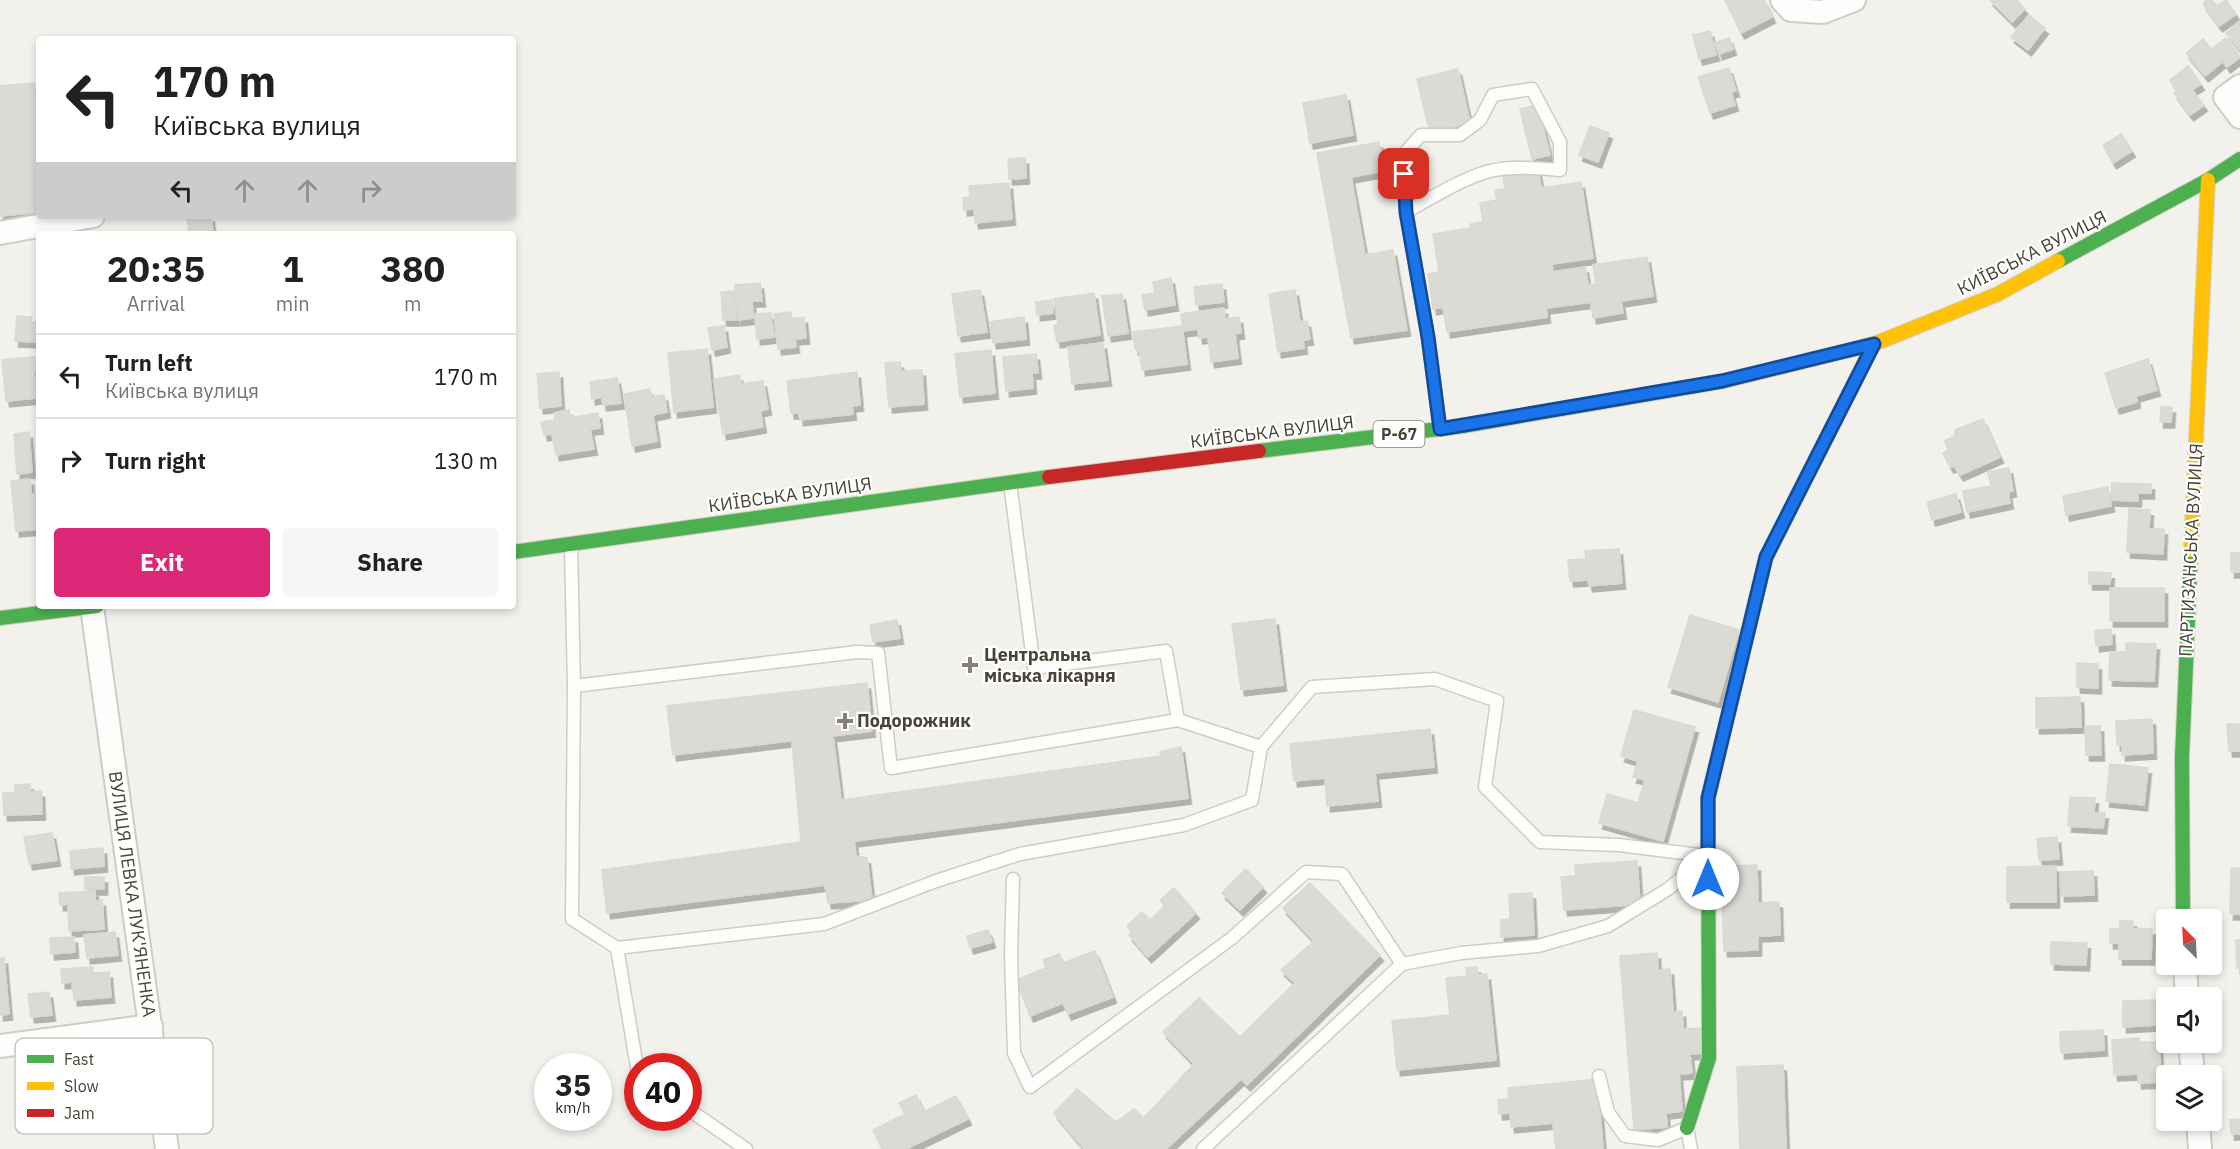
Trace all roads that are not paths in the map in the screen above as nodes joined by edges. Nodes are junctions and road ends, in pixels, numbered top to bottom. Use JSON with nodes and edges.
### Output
{"nodes":[{"id":1,"x":1782,"y":0,"type":"edge"},
{"id":2,"x":1854,"y":0,"type":"edge"},
{"id":3,"x":2240,"y":86,"type":"edge"},
{"id":4,"x":2240,"y":117,"type":"edge"},
{"id":5,"x":2240,"y":159,"type":"edge"},
{"id":6,"x":2208,"y":180,"type":"junction"},
{"id":7,"x":1406,"y":212,"type":"junction"},
{"id":8,"x":77,"y":219,"type":"edge"},
{"id":9,"x":0,"y":233,"type":"edge"},
{"id":10,"x":1874,"y":344,"type":"junction"},
{"id":11,"x":1440,"y":429,"type":"junction"},
{"id":12,"x":1010,"y":482,"type":"junction"},
{"id":13,"x":571,"y":544,"type":"junction"},
{"id":14,"x":516,"y":552,"type":"edge"},
{"id":15,"x":75,"y":609,"type":"edge"},
{"id":16,"x":92,"y":609,"type":"edge"},
{"id":17,"x":0,"y":618,"type":"edge"},
{"id":18,"x":574,"y":686,"type":"junction"},
{"id":19,"x":1178,"y":720,"type":"junction"},
{"id":20,"x":1261,"y":747,"type":"junction"},
{"id":21,"x":1708,"y":856,"type":"junction"},
{"id":22,"x":1013,"y":879,"type":"dead end"},
{"id":23,"x":2183,"y":909,"type":"edge"},
{"id":24,"x":617,"y":948,"type":"junction"},
{"id":25,"x":1402,"y":964,"type":"junction"},
{"id":26,"x":151,"y":1026,"type":"junction"},
{"id":27,"x":60,"y":1038,"type":"edge"},
{"id":28,"x":153,"y":1038,"type":"edge"},
{"id":29,"x":15,"y":1044,"type":"edge"},
{"id":30,"x":0,"y":1046,"type":"edge"},
{"id":31,"x":635,"y":1053,"type":"edge"},
{"id":32,"x":1599,"y":1076,"type":"dead end"},
{"id":33,"x":702,"y":1118,"type":"edge"},
{"id":34,"x":1687,"y":1128,"type":"junction"},
{"id":35,"x":2199,"y":1131,"type":"edge"},
{"id":36,"x":165,"y":1134,"type":"edge"},
{"id":37,"x":167,"y":1149,"type":"edge"},
{"id":38,"x":746,"y":1149,"type":"edge"},
{"id":39,"x":1203,"y":1149,"type":"edge"},
{"id":40,"x":1691,"y":1149,"type":"edge"},
{"id":41,"x":2200,"y":1149,"type":"edge"}],
"edges":[{"from":1,"to":2,"type":"street"},
{"from":3,"to":4,"type":"street"},
{"from":5,"to":6,"type":"main road","name":"КИЇВСЬКА ВУЛИЦЯ","number":"Р-67"},
{"from":6,"to":10,"type":"main road","name":"КИЇВСЬКА ВУЛИЦЯ","number":"Р-67"},
{"from":6,"to":23,"type":"main road","name":"ПАРТИЗАНСЬКА ВУЛИЦЯ"},
{"from":7,"to":7,"type":"lane"},
{"from":7,"to":11,"type":"lane"},
{"from":8,"to":9,"type":"street"},
{"from":10,"to":11,"type":"main road","name":"КИЇВСЬКА ВУЛИЦЯ","number":"Р-67"},
{"from":10,"to":21,"type":"main road"},
{"from":11,"to":12,"type":"main road","name":"КИЇВСЬКА ВУЛИЦЯ","number":"Р-67"},
{"from":12,"to":13,"type":"main road","name":"КИЇВСЬКА ВУЛИЦЯ","number":"Р-67"},
{"from":12,"to":19,"type":"lane"},
{"from":13,"to":14,"type":"main road","name":"КИЇВСЬКА ВУЛИЦЯ","number":"Р-67"},
{"from":13,"to":18,"type":"lane"},
{"from":15,"to":17,"type":"main road"},
{"from":16,"to":26,"type":"street","name":"ВУЛИЦЯ ЛЕВКА ЛУК'ЯНЕНКА"},
{"from":18,"to":19,"type":"lane"},
{"from":18,"to":24,"type":"lane"},
{"from":19,"to":20,"type":"lane"},
{"from":20,"to":21,"type":"lane"},
{"from":20,"to":24,"type":"lane"},
{"from":21,"to":25,"type":"lane"},
{"from":21,"to":34,"type":"main road"},
{"from":22,"to":25,"type":"lane"},
{"from":24,"to":31,"type":"lane"},
{"from":25,"to":39,"type":"lane"},
{"from":26,"to":27,"type":"street"},
{"from":26,"to":28,"type":"street","name":"ВУЛИЦЯ ЛЕВКА ЛУК'ЯНЕНКА"},
{"from":29,"to":30,"type":"street"},
{"from":32,"to":34,"type":"lane"},
{"from":33,"to":38,"type":"lane"},
{"from":34,"to":40,"type":"lane"},
{"from":35,"to":41,"type":"street"},
{"from":36,"to":37,"type":"street","name":"ВУЛИЦЯ ЛЕВКА ЛУК'ЯНЕНКА"}]}
